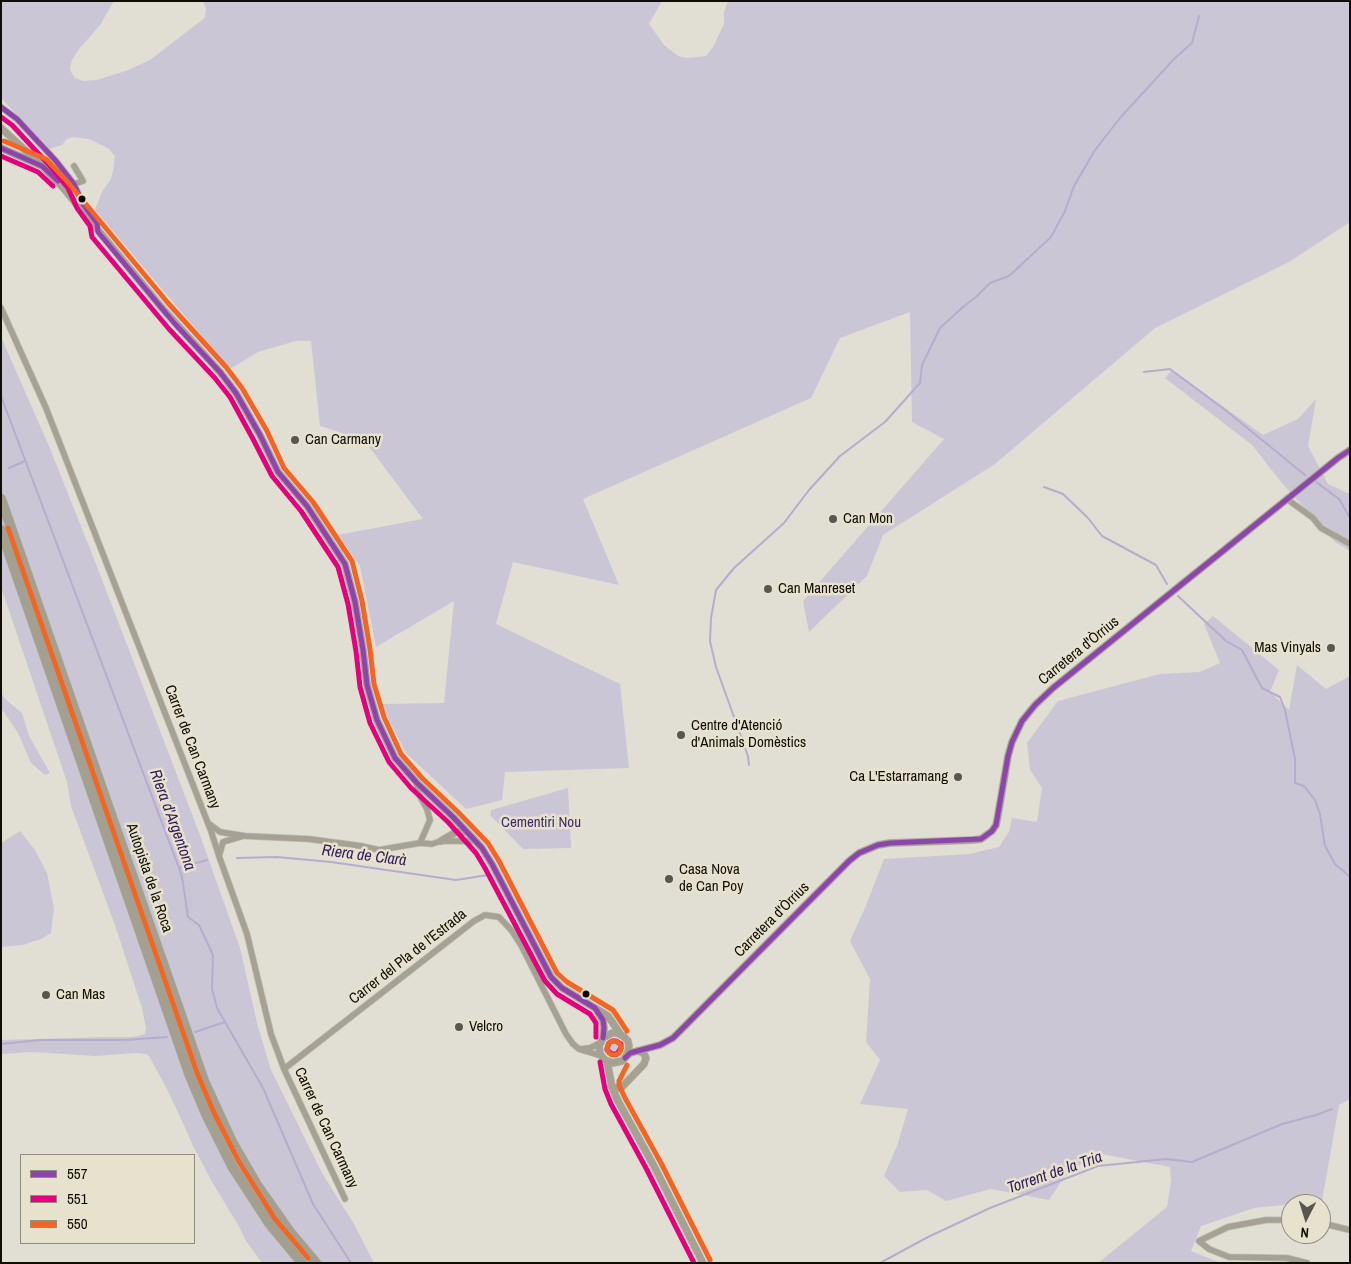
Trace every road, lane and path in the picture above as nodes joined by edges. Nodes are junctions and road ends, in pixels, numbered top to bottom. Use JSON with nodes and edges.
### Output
{"nodes":[{"id":1,"x":1,"y":107,"type":"edge"},
{"id":2,"x":1,"y":128,"type":"edge"},
{"id":3,"x":1,"y":148,"type":"edge"},
{"id":4,"x":42,"y":166,"type":"junction"},
{"id":5,"x":74,"y":166,"type":"dead end"},
{"id":6,"x":74,"y":184,"type":"junction"},
{"id":7,"x":98,"y":232,"type":"junction"},
{"id":8,"x":1,"y":308,"type":"edge"},
{"id":9,"x":1350,"y":450,"type":"edge"},
{"id":10,"x":1,"y":499,"type":"edge"},
{"id":11,"x":1287,"y":500,"type":"junction"},
{"id":12,"x":1,"y":530,"type":"edge"},
{"id":13,"x":1350,"y":544,"type":"edge"},
{"id":14,"x":417,"y":783,"type":"junction"},
{"id":15,"x":208,"y":823,"type":"junction"},
{"id":16,"x":467,"y":832,"type":"junction"},
{"id":17,"x":246,"y":836,"type":"junction"},
{"id":18,"x":442,"y":841,"type":"junction"},
{"id":19,"x":476,"y":841,"type":"junction"},
{"id":20,"x":420,"y":843,"type":"junction"},
{"id":21,"x":219,"y":856,"type":"junction"},
{"id":22,"x":595,"y":1008,"type":"junction"},
{"id":23,"x":621,"y":1035,"type":"junction"},
{"id":24,"x":601,"y":1040,"type":"junction"},
{"id":25,"x":628,"y":1041,"type":"junction"},
{"id":26,"x":579,"y":1049,"type":"junction"},
{"id":27,"x":640,"y":1050,"type":"junction"},
{"id":28,"x":604,"y":1058,"type":"junction"},
{"id":29,"x":622,"y":1060,"type":"junction"},
{"id":30,"x":284,"y":1069,"type":"junction"},
{"id":31,"x":612,"y":1083,"type":"junction"},
{"id":32,"x":346,"y":1199,"type":"dead end"},
{"id":33,"x":1281,"y":1220,"type":"edge"},
{"id":34,"x":1331,"y":1225,"type":"edge"},
{"id":35,"x":1350,"y":1230,"type":"edge"},
{"id":36,"x":302,"y":1263,"type":"edge"},
{"id":37,"x":316,"y":1263,"type":"edge"},
{"id":38,"x":703,"y":1263,"type":"edge"},
{"id":39,"x":1307,"y":1263,"type":"edge"}],
"edges":[{"from":1,"to":6,"type":"street"},
{"from":2,"to":4,"type":"street"},
{"from":3,"to":4,"type":"street"},
{"from":4,"to":7,"type":"street"},
{"from":5,"to":6,"type":"street"},
{"from":6,"to":7,"type":"street"},
{"from":7,"to":14,"type":"street"},
{"from":8,"to":15,"type":"street","name":"Carrer de Can Carmany"},
{"from":9,"to":11,"type":"street","name":"Carretera d'Òrrius"},
{"from":10,"to":37,"type":"highway","name":"Autopista de la Roca"},
{"from":11,"to":13,"type":"street"},
{"from":11,"to":27,"type":"street","name":"Carretera d'Òrrius"},
{"from":12,"to":36,"type":"highway","name":"Autopista de la Roca"},
{"from":14,"to":16,"type":"street"},
{"from":14,"to":20,"type":"street"},
{"from":15,"to":17,"type":"street"},
{"from":15,"to":21,"type":"street","name":"Carrer de Can Carmany"},
{"from":16,"to":18,"type":"street"},
{"from":16,"to":19,"type":"street"},
{"from":17,"to":20,"type":"street"},
{"from":17,"to":21,"type":"street"},
{"from":18,"to":19,"type":"street"},
{"from":18,"to":20,"type":"street"},
{"from":19,"to":22,"type":"street"},
{"from":21,"to":30,"type":"street","name":"Carrer de Can Carmany"},
{"from":22,"to":23,"type":"street"},
{"from":22,"to":24,"type":"street"},
{"from":23,"to":24,"type":"street"},
{"from":23,"to":25,"type":"street"},
{"from":24,"to":26,"type":"street"},
{"from":24,"to":28,"type":"street"},
{"from":25,"to":27,"type":"street"},
{"from":25,"to":29,"type":"street"},
{"from":26,"to":28,"type":"street"},
{"from":26,"to":30,"type":"street","name":"Carrer del Pla de l'Estrada"},
{"from":27,"to":29,"type":"street","name":"Carretera d'Òrrius"},
{"from":27,"to":31,"type":"street"},
{"from":28,"to":29,"type":"street"},
{"from":28,"to":31,"type":"street"},
{"from":29,"to":31,"type":"street"},
{"from":30,"to":32,"type":"street","name":"Carrer de Can Carmany"},
{"from":31,"to":38,"type":"street"},
{"from":33,"to":39,"type":"street"},
{"from":34,"to":35,"type":"street"}]}
